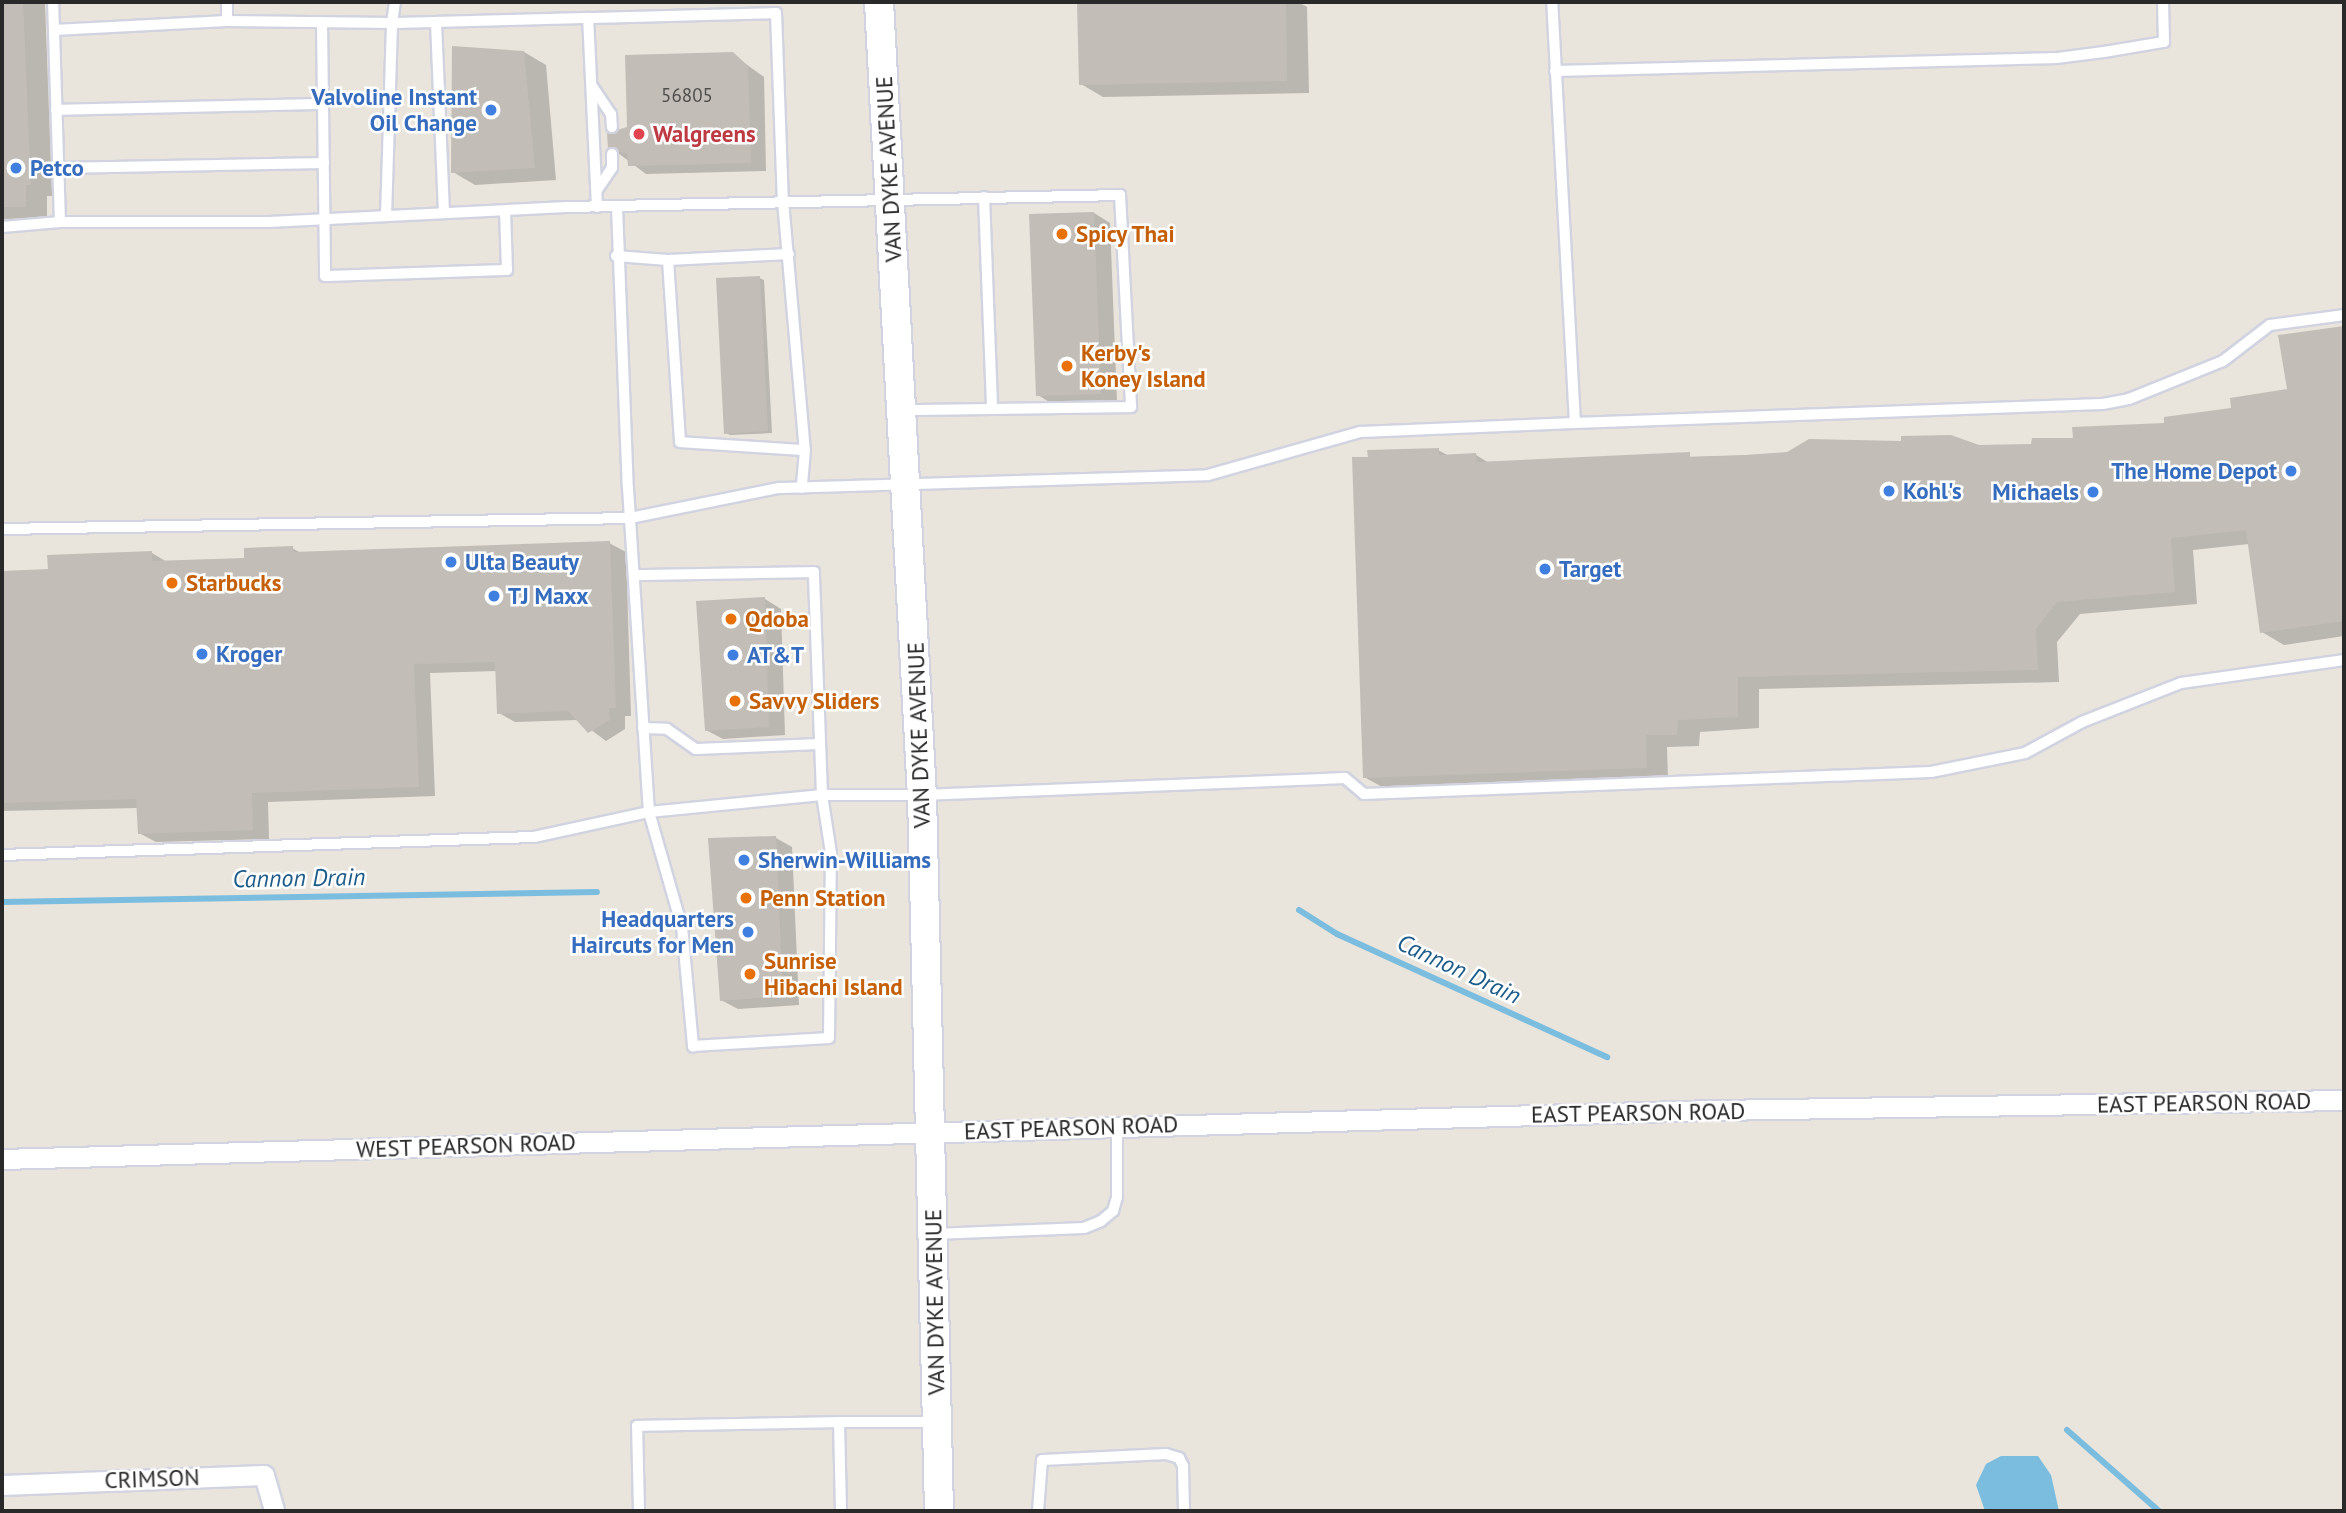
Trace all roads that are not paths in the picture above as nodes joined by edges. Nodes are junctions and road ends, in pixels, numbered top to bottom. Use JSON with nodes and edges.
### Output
{"nodes":[{"id":1,"x":53,"y":2,"type":"edge"},
{"id":2,"x":227,"y":2,"type":"edge"},
{"id":3,"x":395,"y":2,"type":"edge"},
{"id":4,"x":879,"y":2,"type":"edge"},
{"id":5,"x":1552,"y":2,"type":"edge"},
{"id":6,"x":2163,"y":2,"type":"edge"},
{"id":7,"x":588,"y":18,"type":"junction"},
{"id":8,"x":227,"y":21,"type":"junction"},
{"id":9,"x":322,"y":22,"type":"junction"},
{"id":10,"x":436,"y":22,"type":"junction"},
{"id":11,"x":392,"y":23,"type":"junction"},
{"id":12,"x":54,"y":30,"type":"junction"},
{"id":13,"x":1555,"y":71,"type":"junction"},
{"id":14,"x":592,"y":86,"type":"junction"},
{"id":15,"x":323,"y":104,"type":"junction"},
{"id":16,"x":56,"y":110,"type":"junction"},
{"id":17,"x":612,"y":127,"type":"dead end"},
{"id":18,"x":612,"y":153,"type":"dead end"},
{"id":19,"x":324,"y":163,"type":"junction"},
{"id":20,"x":58,"y":168,"type":"junction"},
{"id":21,"x":597,"y":191,"type":"junction"},
{"id":22,"x":984,"y":197,"type":"junction"},
{"id":23,"x":890,"y":199,"type":"junction"},
{"id":24,"x":783,"y":201,"type":"junction"},
{"id":25,"x":597,"y":206,"type":"junction"},
{"id":26,"x":617,"y":207,"type":"junction"},
{"id":27,"x":505,"y":211,"type":"junction"},
{"id":28,"x":444,"y":214,"type":"junction"},
{"id":29,"x":386,"y":216,"type":"junction"},
{"id":30,"x":325,"y":219,"type":"junction"},
{"id":31,"x":60,"y":222,"type":"junction"},
{"id":32,"x":2,"y":227,"type":"edge"},
{"id":33,"x":789,"y":254,"type":"junction"},
{"id":34,"x":616,"y":256,"type":"junction"},
{"id":35,"x":668,"y":260,"type":"junction"},
{"id":36,"x":2344,"y":315,"type":"edge"},
{"id":37,"x":992,"y":409,"type":"junction"},
{"id":38,"x":903,"y":410,"type":"junction"},
{"id":39,"x":1575,"y":423,"type":"junction"},
{"id":40,"x":805,"y":450,"type":"junction"},
{"id":41,"x":802,"y":488,"type":"junction"},
{"id":42,"x":907,"y":488,"type":"junction"},
{"id":43,"x":630,"y":518,"type":"junction"},
{"id":44,"x":2,"y":529,"type":"edge"},
{"id":45,"x":634,"y":575,"type":"junction"},
{"id":46,"x":2344,"y":660,"type":"edge"},
{"id":47,"x":643,"y":728,"type":"junction"},
{"id":48,"x":820,"y":744,"type":"junction"},
{"id":49,"x":822,"y":795,"type":"junction"},
{"id":50,"x":922,"y":795,"type":"junction"},
{"id":51,"x":649,"y":812,"type":"junction"},
{"id":52,"x":2,"y":855,"type":"edge"},
{"id":53,"x":2344,"y":1100,"type":"edge"},
{"id":54,"x":1117,"y":1127,"type":"junction"},
{"id":55,"x":931,"y":1132,"type":"junction"},
{"id":56,"x":2,"y":1159,"type":"edge"},
{"id":57,"x":933,"y":1234,"type":"junction"},
{"id":58,"x":839,"y":1422,"type":"junction"},
{"id":59,"x":937,"y":1422,"type":"junction"},
{"id":60,"x":2,"y":1485,"type":"edge"},
{"id":61,"x":274,"y":1511,"type":"edge"},
{"id":62,"x":639,"y":1511,"type":"edge"},
{"id":63,"x":841,"y":1511,"type":"edge"},
{"id":64,"x":939,"y":1511,"type":"edge"},
{"id":65,"x":1038,"y":1511,"type":"edge"},
{"id":66,"x":1184,"y":1511,"type":"edge"}],
"edges":[{"from":1,"to":12,"type":"lane"},
{"from":2,"to":8,"type":"lane"},
{"from":3,"to":11,"type":"lane"},
{"from":4,"to":23,"type":"main road","name":"VAN DYKE AVENUE"},
{"from":5,"to":13,"type":"lane"},
{"from":6,"to":13,"type":"lane"},
{"from":7,"to":10,"type":"lane"},
{"from":7,"to":14,"type":"lane"},
{"from":7,"to":24,"type":"lane"},
{"from":8,"to":9,"type":"lane"},
{"from":8,"to":12,"type":"lane"},
{"from":9,"to":11,"type":"lane"},
{"from":9,"to":15,"type":"lane"},
{"from":10,"to":11,"type":"lane"},
{"from":10,"to":28,"type":"lane"},
{"from":11,"to":29,"type":"lane"},
{"from":12,"to":16,"type":"lane"},
{"from":13,"to":39,"type":"lane"},
{"from":14,"to":17,"type":"lane"},
{"from":14,"to":21,"type":"lane"},
{"from":15,"to":16,"type":"lane"},
{"from":15,"to":19,"type":"lane"},
{"from":16,"to":20,"type":"lane"},
{"from":18,"to":21,"type":"lane"},
{"from":19,"to":20,"type":"lane"},
{"from":19,"to":30,"type":"lane"},
{"from":20,"to":31,"type":"lane"},
{"from":21,"to":25,"type":"lane"},
{"from":22,"to":23,"type":"lane"},
{"from":22,"to":37,"type":"lane"},
{"from":22,"to":37,"type":"lane"},
{"from":23,"to":24,"type":"lane"},
{"from":23,"to":38,"type":"main road","name":"VAN DYKE AVENUE"},
{"from":24,"to":26,"type":"lane"},
{"from":24,"to":33,"type":"lane"},
{"from":25,"to":26,"type":"lane"},
{"from":25,"to":27,"type":"lane"},
{"from":26,"to":34,"type":"lane"},
{"from":27,"to":28,"type":"lane"},
{"from":27,"to":30,"type":"lane"},
{"from":28,"to":29,"type":"lane"},
{"from":29,"to":30,"type":"lane"},
{"from":30,"to":31,"type":"lane"},
{"from":31,"to":32,"type":"lane"},
{"from":33,"to":35,"type":"lane"},
{"from":33,"to":40,"type":"lane"},
{"from":34,"to":35,"type":"lane"},
{"from":34,"to":43,"type":"lane"},
{"from":35,"to":40,"type":"lane"},
{"from":36,"to":39,"type":"lane"},
{"from":37,"to":38,"type":"lane"},
{"from":38,"to":42,"type":"main road","name":"VAN DYKE AVENUE"},
{"from":39,"to":42,"type":"lane"},
{"from":40,"to":41,"type":"lane"},
{"from":41,"to":42,"type":"lane"},
{"from":41,"to":43,"type":"lane"},
{"from":42,"to":50,"type":"main road","name":"VAN DYKE AVENUE"},
{"from":43,"to":44,"type":"lane"},
{"from":43,"to":45,"type":"lane"},
{"from":45,"to":47,"type":"lane"},
{"from":45,"to":48,"type":"lane"},
{"from":46,"to":50,"type":"lane"},
{"from":47,"to":48,"type":"lane"},
{"from":47,"to":51,"type":"lane"},
{"from":48,"to":49,"type":"lane"},
{"from":49,"to":50,"type":"lane"},
{"from":49,"to":51,"type":"lane"},
{"from":49,"to":51,"type":"lane"},
{"from":50,"to":55,"type":"main road","name":"VAN DYKE AVENUE"},
{"from":51,"to":52,"type":"lane"},
{"from":53,"to":54,"type":"street","name":"EAST PEARSON ROAD"},
{"from":54,"to":55,"type":"street","name":"EAST PEARSON ROAD"},
{"from":54,"to":57,"type":"lane"},
{"from":55,"to":56,"type":"street","name":"WEST PEARSON ROAD"},
{"from":55,"to":57,"type":"main road","name":"VAN DYKE AVENUE"},
{"from":57,"to":59,"type":"main road","name":"VAN DYKE AVENUE"},
{"from":58,"to":59,"type":"lane"},
{"from":58,"to":62,"type":"lane"},
{"from":58,"to":63,"type":"lane"},
{"from":59,"to":64,"type":"main road","name":"VAN DYKE AVENUE"},
{"from":60,"to":61,"type":"street","name":"CRIMSON"},
{"from":65,"to":66,"type":"lane"}]}
